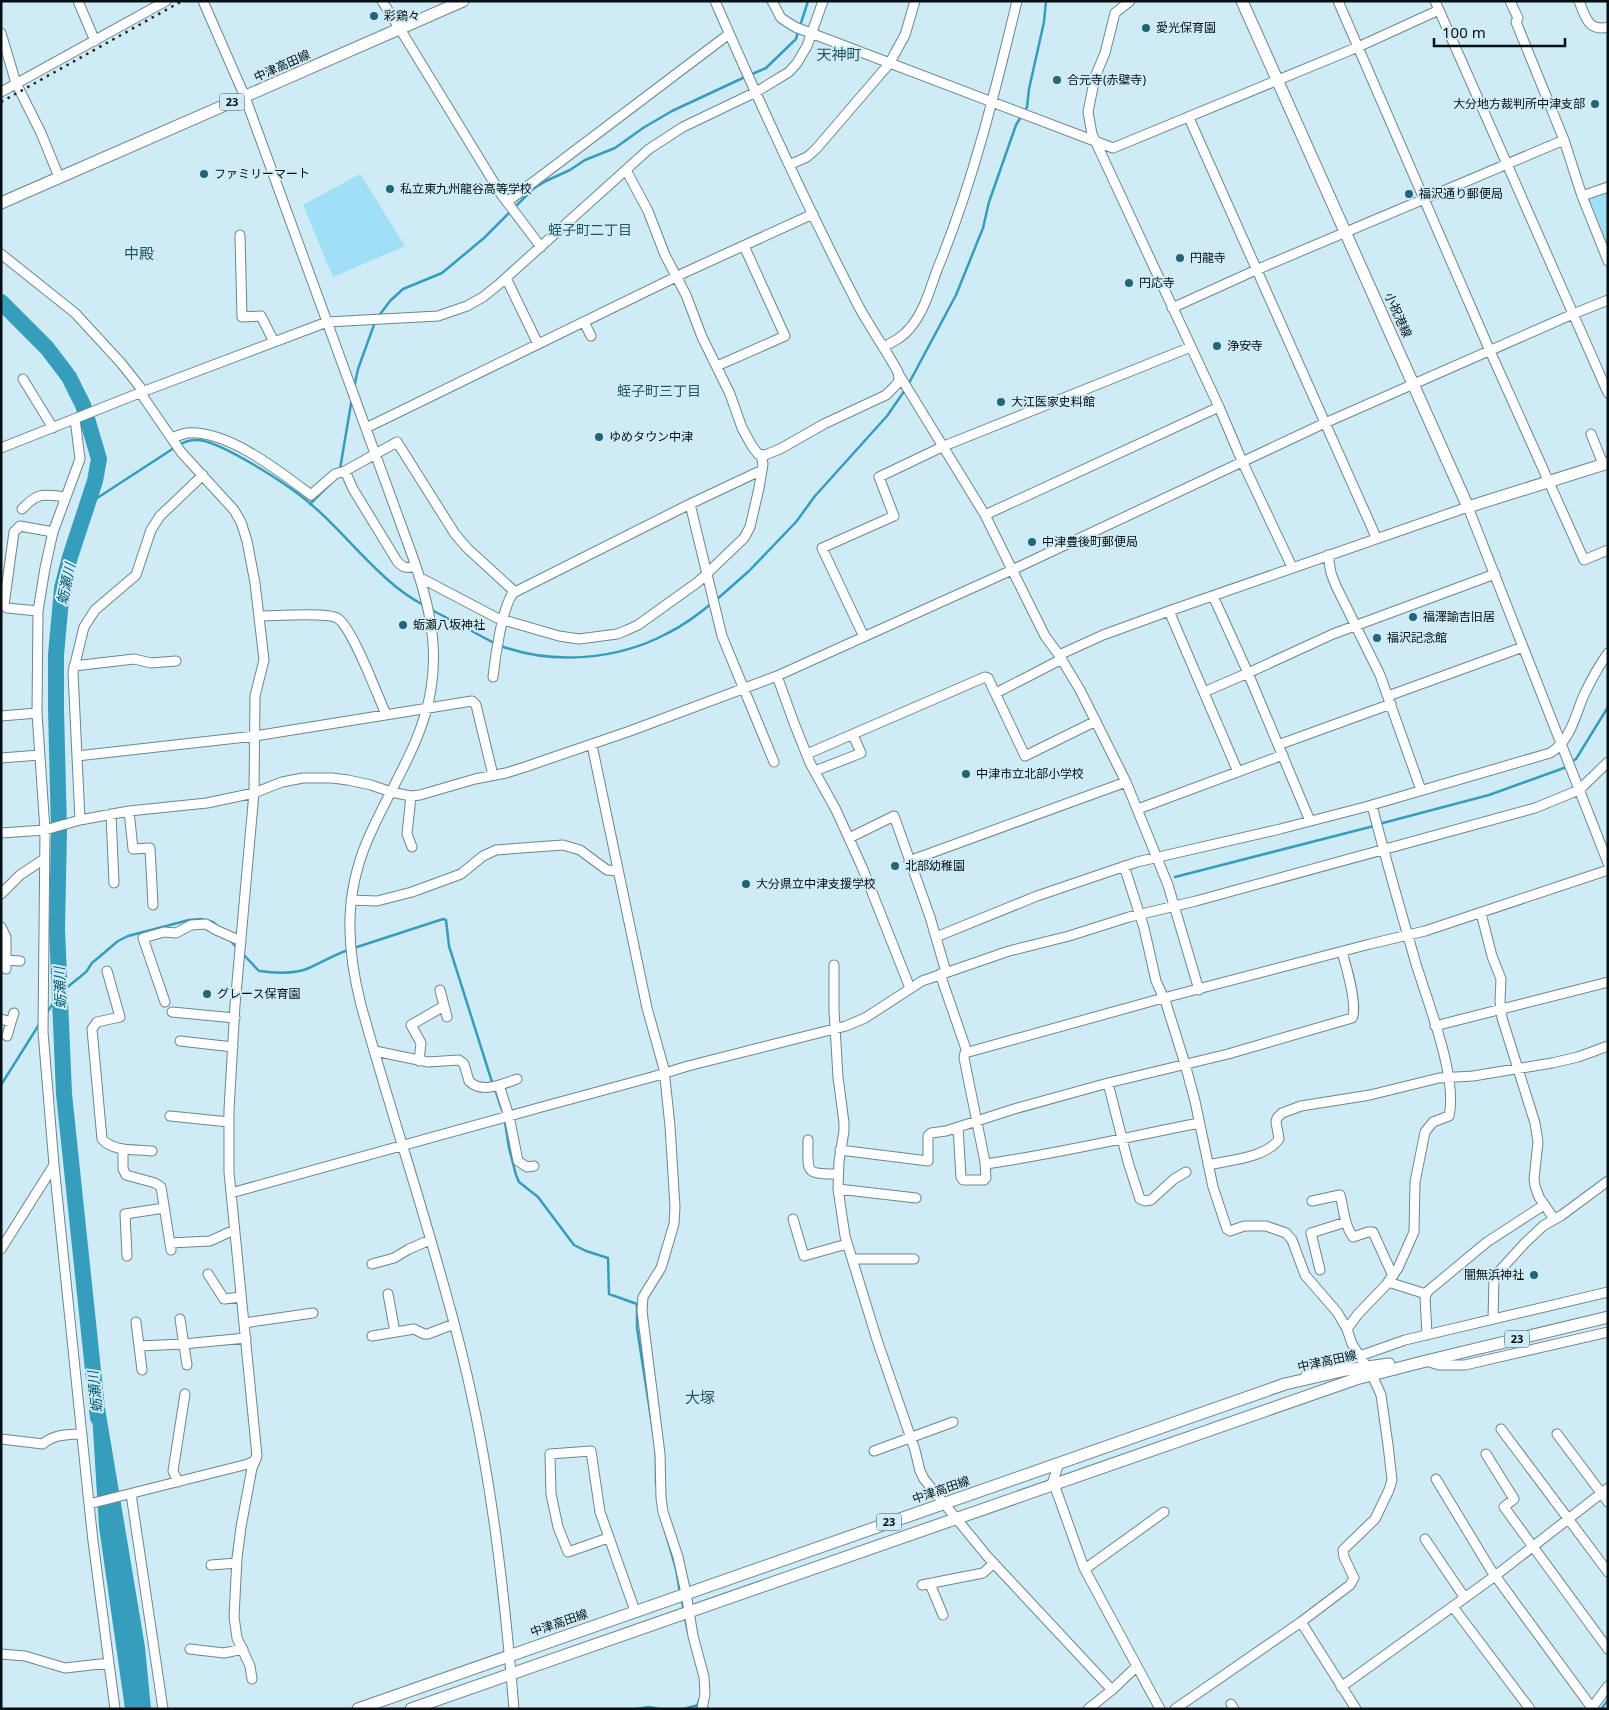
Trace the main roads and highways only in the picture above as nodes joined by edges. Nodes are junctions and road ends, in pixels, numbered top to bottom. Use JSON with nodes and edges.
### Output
{"nodes":[{"id":1,"x":463,"y":1,"type":"edge"},
{"id":2,"x":1242,"y":1,"type":"edge"},
{"id":3,"x":1,"y":203,"type":"edge"},
{"id":4,"x":1606,"y":464,"type":"edge"},
{"id":5,"x":1608,"y":1317,"type":"edge"},
{"id":6,"x":1370,"y":1371,"type":"junction"},
{"id":7,"x":358,"y":1709,"type":"edge"},
{"id":8,"x":411,"y":1709,"type":"edge"}],
"edges":[{"from":1,"to":3,"type":"main road","name":"中津高田線","number":"23"},
{"from":2,"to":4,"type":"main road","name":"小祝港線"},
{"from":5,"to":6,"type":"main road","name":"中津高田線","number":"23"},
{"from":6,"to":7,"type":"main road","name":"中津高田線","number":"23"},
{"from":6,"to":8,"type":"main road","name":"中津高田線","number":"23"}]}
